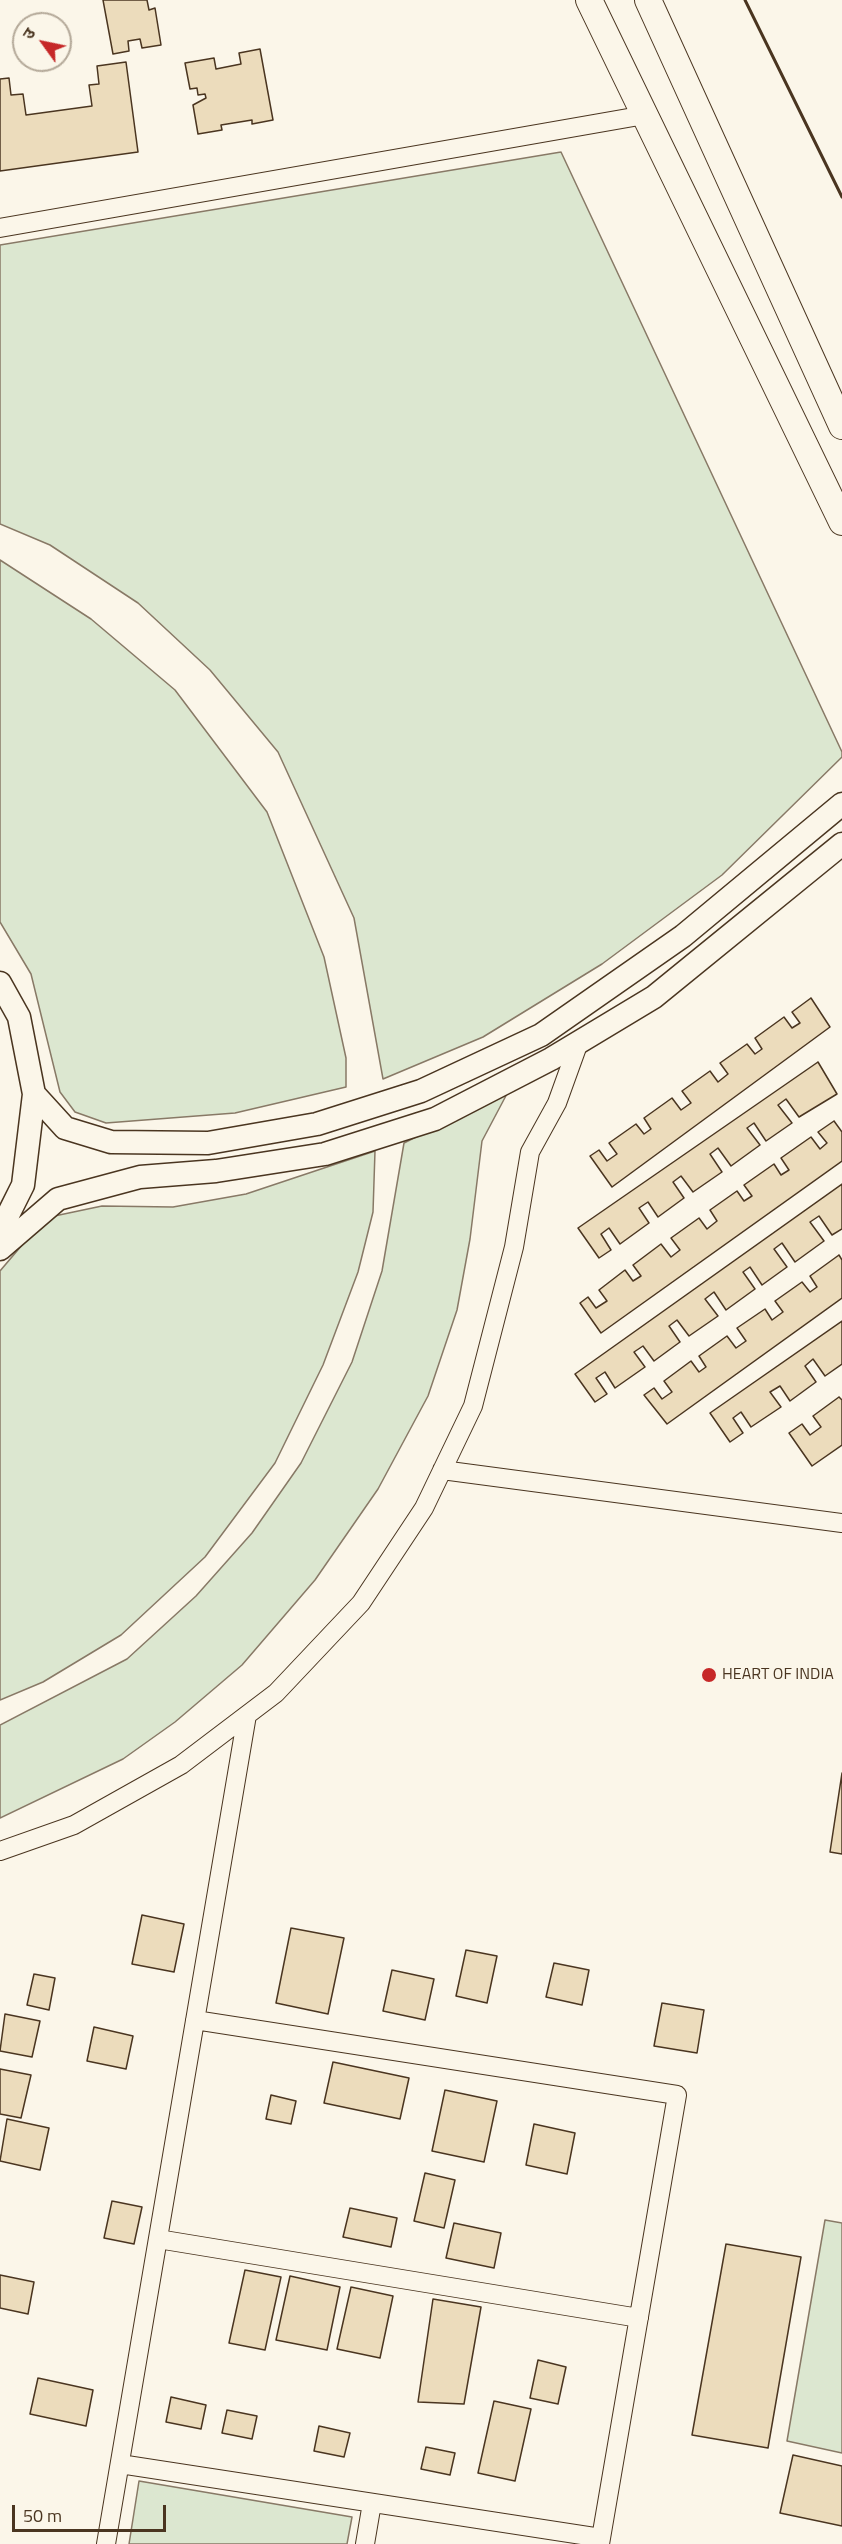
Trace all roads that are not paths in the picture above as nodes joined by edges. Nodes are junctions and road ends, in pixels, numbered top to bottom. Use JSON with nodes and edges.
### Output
{"nodes":[{"id":1,"x":589,"y":0,"type":"edge"},
{"id":2,"x":648,"y":0,"type":"edge"},
{"id":3,"x":645,"y":115,"type":"junction"},
{"id":4,"x":0,"y":228,"type":"edge"},
{"id":5,"x":842,"y":426,"type":"edge"},
{"id":6,"x":842,"y":522,"type":"edge"},
{"id":7,"x":842,"y":804,"type":"edge"},
{"id":8,"x":842,"y":844,"type":"edge"},
{"id":9,"x":0,"y":983,"type":"edge"},
{"id":10,"x":579,"y":1042,"type":"junction"},
{"id":11,"x":34,"y":1094,"type":"junction"},
{"id":12,"x":0,"y":1231,"type":"edge"},
{"id":13,"x":0,"y":1249,"type":"edge"},
{"id":14,"x":442,"y":1470,"type":"junction"},
{"id":15,"x":842,"y":1524,"type":"edge"},
{"id":16,"x":247,"y":1715,"type":"junction"},
{"id":17,"x":0,"y":1851,"type":"edge"},
{"id":18,"x":195,"y":2020,"type":"junction"},
{"id":19,"x":158,"y":2239,"type":"junction"},
{"id":20,"x":639,"y":2318,"type":"junction"},
{"id":21,"x":120,"y":2464,"type":"junction"},
{"id":22,"x":372,"y":2503,"type":"junction"},
{"id":23,"x":601,"y":2541,"type":"edge"},
{"id":24,"x":106,"y":2544,"type":"edge"},
{"id":25,"x":365,"y":2544,"type":"edge"}],
"edges":[{"from":1,"to":3,"type":"main road"},
{"from":2,"to":5,"type":"main road"},
{"from":3,"to":4,"type":"street"},
{"from":3,"to":6,"type":"main road"},
{"from":7,"to":11,"type":"street"},
{"from":8,"to":10,"type":"street"},
{"from":9,"to":11,"type":"street"},
{"from":10,"to":13,"type":"street"},
{"from":10,"to":14,"type":"street"},
{"from":11,"to":12,"type":"street"},
{"from":14,"to":15,"type":"street"},
{"from":14,"to":16,"type":"street"},
{"from":16,"to":17,"type":"street"},
{"from":16,"to":18,"type":"street"},
{"from":18,"to":19,"type":"street"},
{"from":18,"to":20,"type":"street"},
{"from":19,"to":20,"type":"street"},
{"from":19,"to":21,"type":"street"},
{"from":20,"to":23,"type":"street"},
{"from":21,"to":22,"type":"street"},
{"from":21,"to":24,"type":"street"},
{"from":22,"to":23,"type":"street"},
{"from":22,"to":25,"type":"street"}]}
